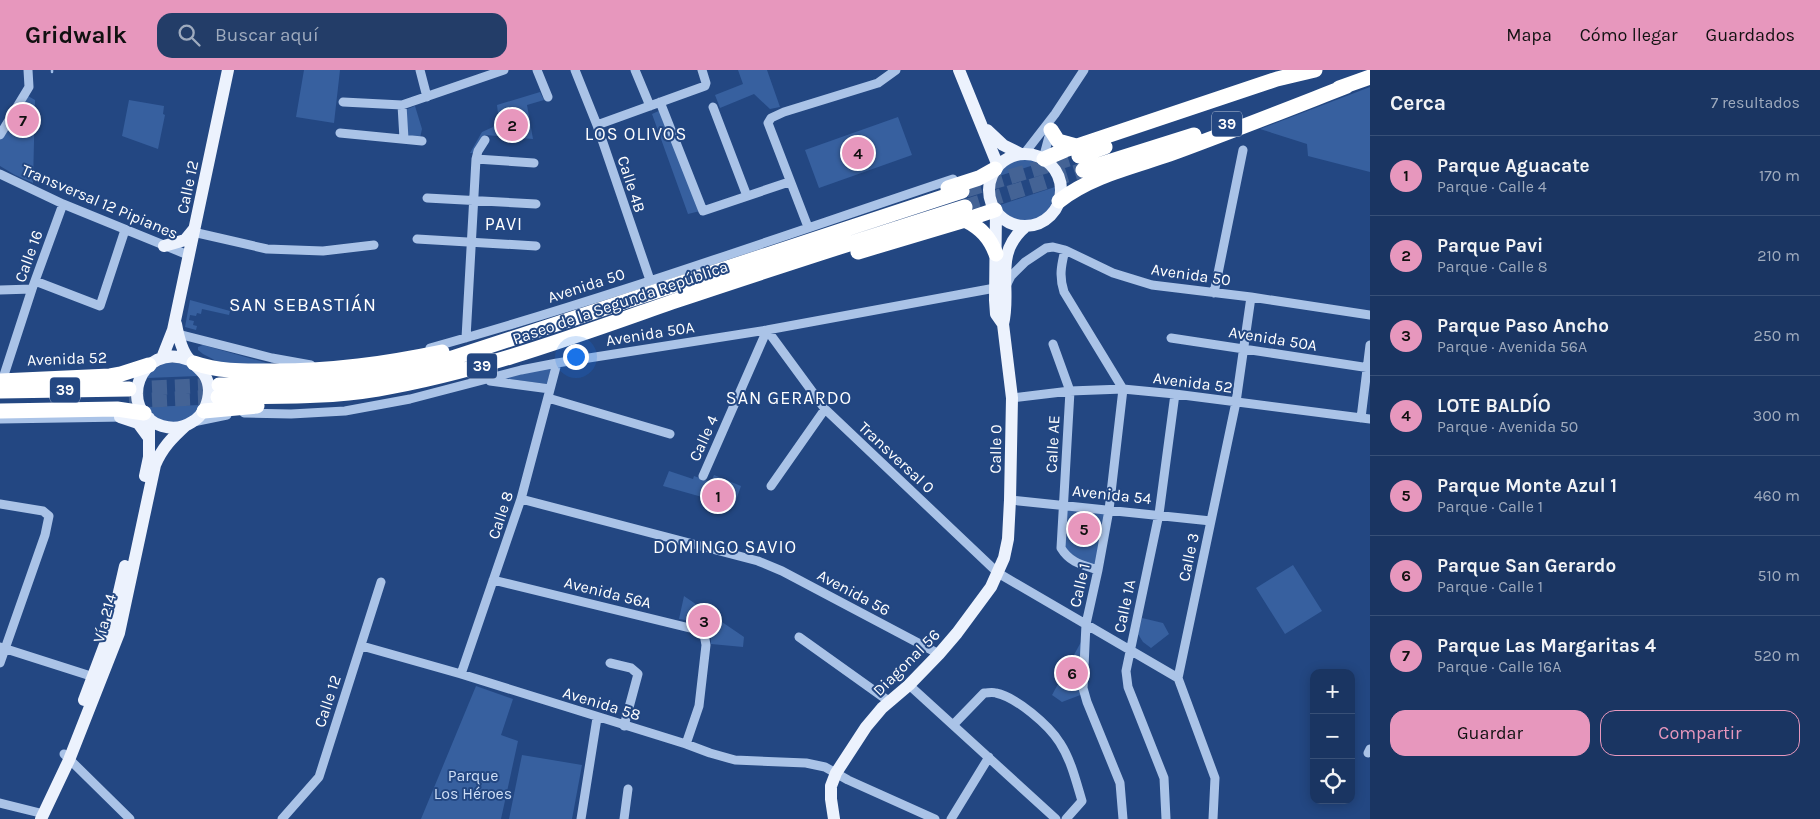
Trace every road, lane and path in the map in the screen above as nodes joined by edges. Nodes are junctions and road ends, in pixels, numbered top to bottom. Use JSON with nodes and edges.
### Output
{"nodes":[{"id":1,"x":28,"y":70,"type":"edge"},
{"id":2,"x":228,"y":70,"type":"edge"},
{"id":3,"x":420,"y":70,"type":"edge"},
{"id":4,"x":504,"y":70,"type":"edge"},
{"id":5,"x":537,"y":70,"type":"edge"},
{"id":6,"x":576,"y":70,"type":"edge"},
{"id":7,"x":635,"y":70,"type":"edge"},
{"id":8,"x":702,"y":70,"type":"edge"},
{"id":9,"x":896,"y":70,"type":"edge"},
{"id":10,"x":960,"y":70,"type":"edge"},
{"id":11,"x":1084,"y":70,"type":"edge"},
{"id":12,"x":1315,"y":70,"type":"edge"},
{"id":13,"x":1328,"y":70,"type":"edge"},
{"id":14,"x":480,"y":74,"type":"edge"},
{"id":15,"x":1370,"y":77,"type":"edge"},
{"id":16,"x":1347,"y":86,"type":"junction"},
{"id":17,"x":427,"y":96,"type":"junction"},
{"id":18,"x":548,"y":97,"type":"dead end"},
{"id":19,"x":343,"y":102,"type":"dead end"},
{"id":20,"x":660,"y":102,"type":"junction"},
{"id":21,"x":402,"y":105,"type":"junction"},
{"id":22,"x":650,"y":106,"type":"junction"},
{"id":23,"x":713,"y":106,"type":"dead end"},
{"id":24,"x":1055,"y":114,"type":"junction"},
{"id":25,"x":977,"y":116,"type":"junction"},
{"id":26,"x":597,"y":125,"type":"junction"},
{"id":27,"x":1051,"y":130,"type":"junction"},
{"id":28,"x":340,"y":133,"type":"dead end"},
{"id":29,"x":0,"y":135,"type":"edge"},
{"id":30,"x":404,"y":139,"type":"junction"},
{"id":31,"x":485,"y":140,"type":"dead end"},
{"id":32,"x":422,"y":141,"type":"dead end"},
{"id":33,"x":1243,"y":150,"type":"dead end"},
{"id":34,"x":1022,"y":154,"type":"junction"},
{"id":35,"x":1079,"y":157,"type":"junction"},
{"id":36,"x":476,"y":159,"type":"junction"},
{"id":37,"x":1044,"y":159,"type":"junction"},
{"id":38,"x":534,"y":163,"type":"dead end"},
{"id":39,"x":997,"y":167,"type":"junction"},
{"id":40,"x":0,"y":174,"type":"edge"},
{"id":41,"x":789,"y":182,"type":"junction"},
{"id":42,"x":962,"y":191,"type":"tunnel mouth"},
{"id":43,"x":747,"y":196,"type":"junction"},
{"id":44,"x":427,"y":198,"type":"dead end"},
{"id":45,"x":474,"y":200,"type":"junction"},
{"id":46,"x":1059,"y":201,"type":"junction"},
{"id":47,"x":62,"y":204,"type":"junction"},
{"id":48,"x":536,"y":204,"type":"dead end"},
{"id":49,"x":995,"y":210,"type":"junction"},
{"id":50,"x":965,"y":213,"type":"junction"},
{"id":51,"x":1026,"y":226,"type":"junction"},
{"id":52,"x":808,"y":227,"type":"junction"},
{"id":53,"x":125,"y":230,"type":"junction"},
{"id":54,"x":194,"y":231,"type":"junction"},
{"id":55,"x":418,"y":239,"type":"dead end"},
{"id":56,"x":471,"y":242,"type":"junction"},
{"id":57,"x":374,"y":245,"type":"dead end"},
{"id":58,"x":164,"y":246,"type":"junction"},
{"id":59,"x":536,"y":246,"type":"dead end"},
{"id":60,"x":1065,"y":250,"type":"junction"},
{"id":61,"x":188,"y":255,"type":"junction"},
{"id":62,"x":1001,"y":259,"type":"junction"},
{"id":63,"x":728,"y":266,"type":"junction"},
{"id":64,"x":1020,"y":267,"type":"junction"},
{"id":65,"x":650,"y":280,"type":"junction"},
{"id":66,"x":33,"y":285,"type":"junction"},
{"id":67,"x":1000,"y":288,"type":"junction"},
{"id":68,"x":0,"y":290,"type":"edge"},
{"id":69,"x":1214,"y":293,"type":"junction"},
{"id":70,"x":1250,"y":297,"type":"junction"},
{"id":71,"x":176,"y":311,"type":"junction"},
{"id":72,"x":1370,"y":315,"type":"edge"},
{"id":73,"x":767,"y":330,"type":"junction"},
{"id":74,"x":178,"y":334,"type":"junction"},
{"id":75,"x":466,"y":338,"type":"junction"},
{"id":76,"x":1171,"y":338,"type":"dead end"},
{"id":77,"x":1053,"y":344,"type":"dead end"},
{"id":78,"x":1370,"y":345,"type":"edge"},
{"id":79,"x":481,"y":349,"type":"junction"},
{"id":80,"x":1244,"y":349,"type":"junction"},
{"id":81,"x":162,"y":358,"type":"junction"},
{"id":82,"x":192,"y":361,"type":"junction"},
{"id":83,"x":557,"y":363,"type":"junction"},
{"id":84,"x":149,"y":365,"type":"junction"},
{"id":85,"x":1369,"y":367,"type":"edge"},
{"id":86,"x":473,"y":369,"type":"junction"},
{"id":87,"x":1,"y":377,"type":"edge"},
{"id":88,"x":485,"y":380,"type":"junction"},
{"id":89,"x":550,"y":388,"type":"junction"},
{"id":90,"x":1123,"y":389,"type":"junction"},
{"id":91,"x":0,"y":391,"type":"edge"},
{"id":92,"x":1070,"y":391,"type":"junction"},
{"id":93,"x":1175,"y":394,"type":"junction"},
{"id":94,"x":548,"y":398,"type":"junction"},
{"id":95,"x":1012,"y":398,"type":"junction"},
{"id":96,"x":1236,"y":402,"type":"junction"},
{"id":97,"x":0,"y":404,"type":"edge"},
{"id":98,"x":825,"y":410,"type":"junction"},
{"id":99,"x":0,"y":411,"type":"edge"},
{"id":100,"x":204,"y":411,"type":"junction"},
{"id":101,"x":120,"y":416,"type":"junction"},
{"id":102,"x":147,"y":416,"type":"junction"},
{"id":103,"x":1365,"y":419,"type":"edge"},
{"id":104,"x":0,"y":420,"type":"edge"},
{"id":105,"x":189,"y":424,"type":"junction"},
{"id":106,"x":670,"y":434,"type":"dead end"},
{"id":107,"x":149,"y":438,"type":"junction"},
{"id":108,"x":703,"y":476,"type":"dead end"},
{"id":109,"x":771,"y":486,"type":"dead end"},
{"id":110,"x":522,"y":500,"type":"junction"},
{"id":111,"x":1010,"y":500,"type":"junction"},
{"id":112,"x":0,"y":504,"type":"edge"},
{"id":113,"x":1063,"y":504,"type":"junction"},
{"id":114,"x":1109,"y":510,"type":"junction"},
{"id":115,"x":1160,"y":514,"type":"junction"},
{"id":116,"x":1211,"y":521,"type":"junction"},
{"id":117,"x":1098,"y":570,"type":"junction"},
{"id":118,"x":998,"y":573,"type":"junction"},
{"id":119,"x":493,"y":580,"type":"junction"},
{"id":120,"x":381,"y":582,"type":"dead end"},
{"id":121,"x":1086,"y":624,"type":"junction"},
{"id":122,"x":799,"y":638,"type":"dead end"},
{"id":123,"x":362,"y":646,"type":"junction"},
{"id":124,"x":2,"y":647,"type":"edge"},
{"id":125,"x":1130,"y":649,"type":"junction"},
{"id":126,"x":939,"y":654,"type":"junction"},
{"id":127,"x":0,"y":663,"type":"edge"},
{"id":128,"x":610,"y":663,"type":"dead end"},
{"id":129,"x":461,"y":674,"type":"junction"},
{"id":130,"x":98,"y":678,"type":"junction"},
{"id":131,"x":1178,"y":678,"type":"junction"},
{"id":132,"x":909,"y":685,"type":"junction"},
{"id":133,"x":890,"y":702,"type":"junction"},
{"id":134,"x":597,"y":718,"type":"junction"},
{"id":135,"x":954,"y":724,"type":"junction"},
{"id":136,"x":624,"y":726,"type":"junction"},
{"id":137,"x":686,"y":744,"type":"junction"},
{"id":138,"x":67,"y":757,"type":"junction"},
{"id":139,"x":989,"y":757,"type":"junction"},
{"id":140,"x":836,"y":773,"type":"junction"},
{"id":141,"x":628,"y":790,"type":"dead end"},
{"id":142,"x":0,"y":803,"type":"edge"},
{"id":143,"x":39,"y":816,"type":"edge"},
{"id":144,"x":130,"y":819,"type":"edge"},
{"id":145,"x":282,"y":819,"type":"edge"},
{"id":146,"x":581,"y":819,"type":"edge"},
{"id":147,"x":624,"y":819,"type":"edge"},
{"id":148,"x":834,"y":819,"type":"edge"},
{"id":149,"x":935,"y":819,"type":"edge"},
{"id":150,"x":951,"y":819,"type":"edge"},
{"id":151,"x":1056,"y":819,"type":"edge"},
{"id":152,"x":1066,"y":819,"type":"edge"},
{"id":153,"x":1123,"y":819,"type":"edge"},
{"id":154,"x":1166,"y":819,"type":"edge"},
{"id":155,"x":1213,"y":819,"type":"edge"}],
"edges":[{"from":1,"to":29,"type":"street"},
{"from":2,"to":54,"type":"main road","name":"Calle 12"},
{"from":3,"to":17,"type":"street"},
{"from":4,"to":14,"type":"street"},
{"from":5,"to":18,"type":"street"},
{"from":6,"to":26,"type":"street","name":"Calle 4B"},
{"from":7,"to":22,"type":"street"},
{"from":8,"to":20,"type":"street"},
{"from":9,"to":41,"type":"street"},
{"from":10,"to":25,"type":"main road"},
{"from":11,"to":24,"type":"street"},
{"from":12,"to":35,"type":"highway"},
{"from":13,"to":35,"type":"highway","number":"39"},
{"from":14,"to":17,"type":"street"},
{"from":15,"to":16,"type":"highway","number":"39"},
{"from":16,"to":35,"type":"highway","number":"39"},
{"from":16,"to":46,"type":"highway"},
{"from":17,"to":21,"type":"street"},
{"from":19,"to":21,"type":"street"},
{"from":20,"to":22,"type":"street"},
{"from":20,"to":43,"type":"street"},
{"from":21,"to":30,"type":"street"},
{"from":22,"to":26,"type":"street"},
{"from":23,"to":43,"type":"street"},
{"from":24,"to":27,"type":"street"},
{"from":24,"to":34,"type":"street"},
{"from":25,"to":34,"type":"main road"},
{"from":25,"to":39,"type":"main road"},
{"from":26,"to":65,"type":"street","name":"Calle 4B"},
{"from":27,"to":35,"type":"highway"},
{"from":27,"to":37,"type":"street"},
{"from":28,"to":30,"type":"street"},
{"from":30,"to":32,"type":"street"},
{"from":31,"to":36,"type":"street"},
{"from":33,"to":69,"type":"street"},
{"from":34,"to":37,"type":"main road"},
{"from":34,"to":39,"type":"main road"},
{"from":35,"to":37,"type":"highway"},
{"from":36,"to":38,"type":"street"},
{"from":36,"to":45,"type":"street"},
{"from":37,"to":46,"type":"main road"},
{"from":39,"to":49,"type":"main road"},
{"from":39,"to":52,"type":"street","name":"Avenida 50"},
{"from":39,"to":63,"type":"highway"},
{"from":40,"to":47,"type":"street","name":"Transversal 12 Pipianes"},
{"from":41,"to":43,"type":"street"},
{"from":41,"to":52,"type":"street"},
{"from":42,"to":63,"type":"highway","name":"Paseo de la Segunda República","number":"39"},
{"from":44,"to":45,"type":"street"},
{"from":45,"to":48,"type":"street"},
{"from":45,"to":56,"type":"street"},
{"from":46,"to":51,"type":"main road"},
{"from":47,"to":53,"type":"street","name":"Transversal 12 Pipianes"},
{"from":47,"to":66,"type":"street","name":"Calle 16"},
{"from":49,"to":50,"type":"highway","name":"Paseo de la Segunda República"},
{"from":49,"to":51,"type":"main road"},
{"from":49,"to":62,"type":"main road","name":"Calle 0"},
{"from":50,"to":62,"type":"highway"},
{"from":50,"to":86,"type":"highway","name":"Paseo de la Segunda República","number":"39"},
{"from":51,"to":62,"type":"main road","name":"Calle 0"},
{"from":52,"to":65,"type":"street","name":"Avenida 50"},
{"from":53,"to":58,"type":"street","name":"Transversal 12 Pipianes"},
{"from":53,"to":66,"type":"street"},
{"from":54,"to":57,"type":"street"},
{"from":54,"to":58,"type":"main road"},
{"from":54,"to":61,"type":"main road","name":"Calle 12"},
{"from":55,"to":56,"type":"street"},
{"from":56,"to":59,"type":"street"},
{"from":56,"to":75,"type":"street"},
{"from":58,"to":61,"type":"street","name":"Transversal 12 Pipianes"},
{"from":60,"to":64,"type":"street","name":"Avenida 50"},
{"from":60,"to":69,"type":"street","name":"Avenida 50"},
{"from":60,"to":90,"type":"street"},
{"from":61,"to":71,"type":"main road","name":"Calle 12"},
{"from":62,"to":64,"type":"street"},
{"from":62,"to":67,"type":"main road","name":"Calle 0"},
{"from":63,"to":79,"type":"highway","name":"Paseo de la Segunda República","number":"39"},
{"from":64,"to":67,"type":"street","name":"Avenida 50"},
{"from":65,"to":75,"type":"street","name":"Avenida 50"},
{"from":66,"to":68,"type":"street"},
{"from":66,"to":87,"type":"street","name":"Calle 16"},
{"from":67,"to":73,"type":"street","name":"Avenida 50A"},
{"from":67,"to":95,"type":"main road","name":"Calle 0"},
{"from":69,"to":70,"type":"street","name":"Avenida 50"},
{"from":70,"to":72,"type":"street","name":"Avenida 50"},
{"from":70,"to":80,"type":"street","name":"Calle 3"},
{"from":71,"to":74,"type":"main road","name":"Calle 12"},
{"from":71,"to":81,"type":"main road","name":"Calle 12"},
{"from":73,"to":83,"type":"street","name":"Avenida 50A"},
{"from":73,"to":98,"type":"street","name":"Transversal 0"},
{"from":73,"to":108,"type":"street","name":"Calle 4"},
{"from":74,"to":75,"type":"street","name":"Avenida 50"},
{"from":74,"to":82,"type":"main road","name":"Calle 12"},
{"from":76,"to":80,"type":"street","name":"Avenida 50A"},
{"from":77,"to":92,"type":"street","name":"Calle AE"},
{"from":78,"to":85,"type":"street"},
{"from":79,"to":82,"type":"highway"},
{"from":79,"to":86,"type":"highway","name":"Paseo de la Segunda República","number":"39"},
{"from":80,"to":85,"type":"street","name":"Avenida 50A"},
{"from":80,"to":96,"type":"street","name":"Calle 3"},
{"from":81,"to":82,"type":"main road"},
{"from":81,"to":84,"type":"main road"},
{"from":81,"to":87,"type":"street","name":"Avenida 52"},
{"from":82,"to":100,"type":"main road"},
{"from":83,"to":88,"type":"street","name":"Avenida 50A"},
{"from":83,"to":89,"type":"street","name":"Calle 8"},
{"from":84,"to":87,"type":"highway"},
{"from":84,"to":102,"type":"main road"},
{"from":85,"to":103,"type":"street"},
{"from":86,"to":100,"type":"highway"},
{"from":88,"to":89,"type":"street"},
{"from":88,"to":105,"type":"street","name":"Avenida 50A"},
{"from":89,"to":94,"type":"street","name":"Calle 8"},
{"from":90,"to":92,"type":"street","name":"Avenida 52"},
{"from":90,"to":93,"type":"street","name":"Avenida 52"},
{"from":90,"to":114,"type":"street","name":"Calle 1"},
{"from":91,"to":97,"type":"highway","number":"39"},
{"from":92,"to":95,"type":"street","name":"Avenida 52"},
{"from":92,"to":113,"type":"street","name":"Calle AE"},
{"from":93,"to":96,"type":"street","name":"Avenida 52"},
{"from":93,"to":115,"type":"street","name":"Calle 1A"},
{"from":94,"to":106,"type":"street"},
{"from":94,"to":110,"type":"street","name":"Calle 8"},
{"from":95,"to":111,"type":"main road","name":"Calle 0"},
{"from":96,"to":103,"type":"street","name":"Avenida 52"},
{"from":96,"to":116,"type":"street","name":"Calle 3"},
{"from":98,"to":109,"type":"street"},
{"from":98,"to":118,"type":"street","name":"Transversal 0"},
{"from":99,"to":102,"type":"highway"},
{"from":100,"to":105,"type":"main road"},
{"from":101,"to":102,"type":"street"},
{"from":101,"to":104,"type":"street"},
{"from":101,"to":107,"type":"main road"},
{"from":102,"to":105,"type":"main road"},
{"from":102,"to":107,"type":"main road","name":"Vía 214"},
{"from":105,"to":130,"type":"main road","name":"Vía 214"},
{"from":107,"to":130,"type":"main road","name":"Vía 214"},
{"from":110,"to":119,"type":"street","name":"Calle 8"},
{"from":110,"to":126,"type":"street","name":"Avenida 56"},
{"from":111,"to":113,"type":"street","name":"Avenida 54"},
{"from":111,"to":118,"type":"main road","name":"Calle 0"},
{"from":112,"to":124,"type":"street"},
{"from":113,"to":114,"type":"street","name":"Avenida 54"},
{"from":113,"to":117,"type":"street","name":"Calle AE"},
{"from":114,"to":115,"type":"street","name":"Avenida 54"},
{"from":114,"to":117,"type":"street","name":"Calle 1"},
{"from":115,"to":116,"type":"street","name":"Avenida 54"},
{"from":115,"to":125,"type":"street","name":"Calle 1A"},
{"from":116,"to":131,"type":"street","name":"Calle 3"},
{"from":117,"to":121,"type":"street","name":"Calle 1"},
{"from":118,"to":121,"type":"street"},
{"from":118,"to":126,"type":"main road","name":"Diagonal 56"},
{"from":119,"to":129,"type":"street","name":"Calle 8"},
{"from":119,"to":137,"type":"street","name":"Avenida 56A"},
{"from":120,"to":123,"type":"street","name":"Calle 12"},
{"from":121,"to":125,"type":"street"},
{"from":121,"to":153,"type":"street","name":"Calle 1"},
{"from":122,"to":133,"type":"street"},
{"from":123,"to":129,"type":"street","name":"Avenida 58"},
{"from":123,"to":145,"type":"street","name":"Calle 12"},
{"from":124,"to":127,"type":"street"},
{"from":124,"to":130,"type":"street"},
{"from":125,"to":131,"type":"street"},
{"from":125,"to":154,"type":"street","name":"Calle 1A"},
{"from":126,"to":132,"type":"main road","name":"Diagonal 56"},
{"from":128,"to":136,"type":"street"},
{"from":129,"to":134,"type":"street","name":"Avenida 58"},
{"from":130,"to":138,"type":"main road","name":"Vía 214"},
{"from":131,"to":155,"type":"street"},
{"from":132,"to":133,"type":"main road","name":"Diagonal 56"},
{"from":132,"to":135,"type":"street"},
{"from":133,"to":140,"type":"main road","name":"Diagonal 56"},
{"from":134,"to":136,"type":"street","name":"Avenida 58"},
{"from":134,"to":146,"type":"street"},
{"from":135,"to":139,"type":"street"},
{"from":135,"to":152,"type":"street"},
{"from":136,"to":137,"type":"street","name":"Avenida 58"},
{"from":137,"to":140,"type":"street","name":"Avenida 58"},
{"from":138,"to":143,"type":"main road","name":"Vía 214"},
{"from":138,"to":144,"type":"street"},
{"from":139,"to":150,"type":"street"},
{"from":139,"to":151,"type":"street"},
{"from":140,"to":148,"type":"main road"},
{"from":140,"to":149,"type":"street","name":"Avenida 58"},
{"from":141,"to":147,"type":"street"},
{"from":142,"to":143,"type":"street"}]}
